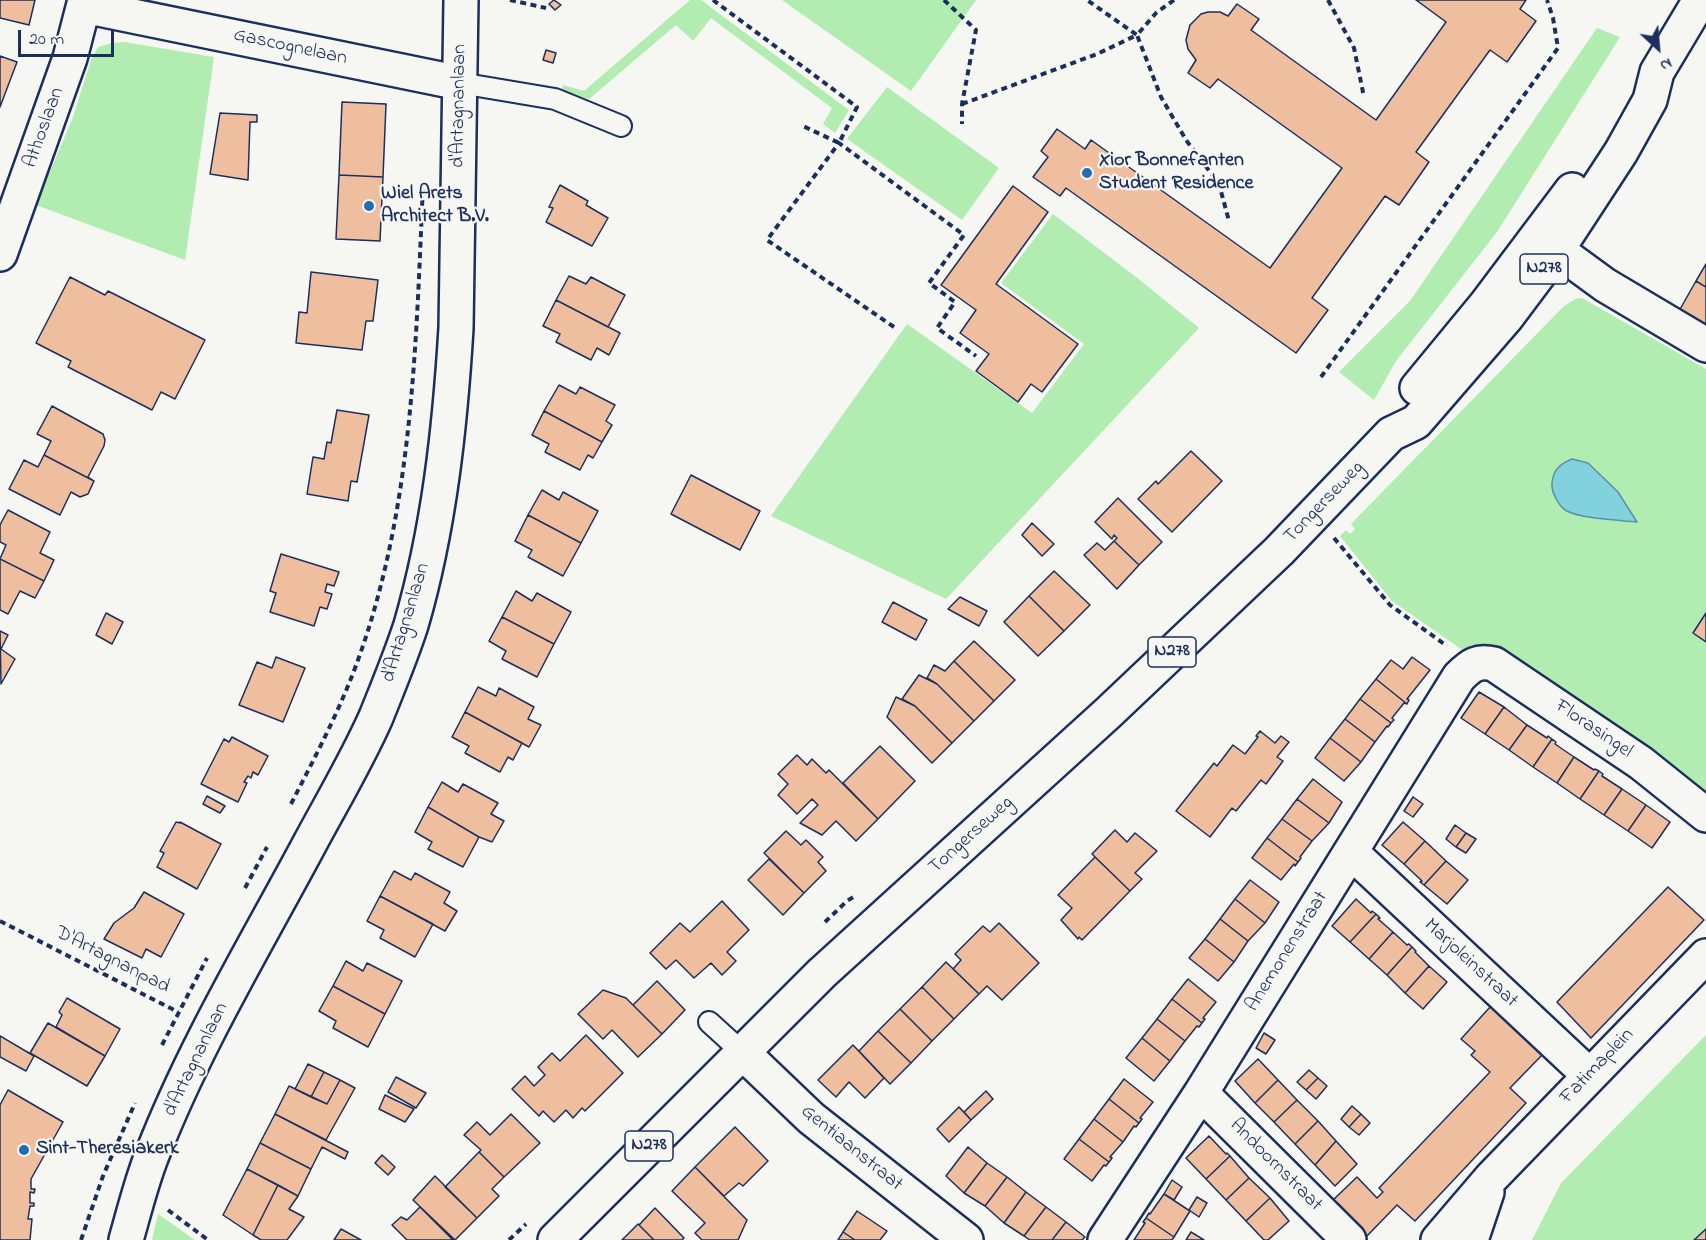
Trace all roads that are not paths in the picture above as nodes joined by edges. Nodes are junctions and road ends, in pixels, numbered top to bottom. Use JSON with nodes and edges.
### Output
{"nodes":[{"id":1,"x":461,"y":0,"type":"edge"},
{"id":2,"x":1700,"y":0,"type":"edge"},
{"id":3,"x":85,"y":3,"type":"edge"},
{"id":4,"x":460,"y":83,"type":"junction"},
{"id":5,"x":621,"y":126,"type":"dead end"},
{"id":6,"x":9,"y":200,"type":"edge"},
{"id":7,"x":1548,"y":243,"type":"junction"},
{"id":8,"x":0,"y":254,"type":"edge"},
{"id":9,"x":1706,"y":345,"type":"edge"},
{"id":10,"x":1471,"y":665,"type":"joint"},
{"id":11,"x":1706,"y":815,"type":"edge"},
{"id":12,"x":1351,"y":852,"type":"junction"},
{"id":13,"x":1706,"y":956,"type":"edge"},
{"id":14,"x":709,"y":1022,"type":"dead end"},
{"id":15,"x":742,"y":1052,"type":"junction"},
{"id":16,"x":1589,"y":1075,"type":"junction"},
{"id":17,"x":1201,"y":1093,"type":"junction"},
{"id":18,"x":1491,"y":1178,"type":"junction"},
{"id":19,"x":946,"y":1234,"type":"edge"},
{"id":20,"x":126,"y":1240,"type":"edge"},
{"id":21,"x":555,"y":1240,"type":"edge"},
{"id":22,"x":1105,"y":1240,"type":"edge"},
{"id":23,"x":1349,"y":1240,"type":"edge"},
{"id":24,"x":1438,"y":1240,"type":"edge"},
{"id":25,"x":1471,"y":1240,"type":"edge"}],
"edges":[{"from":1,"to":4,"type":"street","name":"d'Artagnanlaan"},
{"from":2,"to":7,"type":"street","name":"Tongerseweg","number":"N278"},
{"from":3,"to":4,"type":"street","name":"Gascognelaan"},
{"from":3,"to":6,"type":"street","name":"Athoslaan"},
{"from":4,"to":5,"type":"lane"},
{"from":4,"to":20,"type":"street","name":"d'Artagnanlaan"},
{"from":6,"to":8,"type":"street","name":"Athoslaan"},
{"from":7,"to":9,"type":"street"},
{"from":7,"to":15,"type":"street","name":"Tongerseweg","number":"N278"},
{"from":10,"to":11,"type":"street","name":"Florasingel"},
{"from":10,"to":12,"type":"street","name":"Anemonenstraat"},
{"from":12,"to":16,"type":"street","name":"Marjoleinstraat"},
{"from":12,"to":17,"type":"street","name":"Anemonenstraat"},
{"from":13,"to":16,"type":"street","name":"Fatimaplein"},
{"from":14,"to":15,"type":"lane"},
{"from":15,"to":19,"type":"street","name":"Gentiaanstraat"},
{"from":15,"to":21,"type":"street","name":"Tongerseweg","number":"N278"},
{"from":16,"to":18,"type":"street","name":"Fatimaplein"},
{"from":17,"to":22,"type":"street","name":"Anemonenstraat"},
{"from":17,"to":23,"type":"street","name":"Andoornstraat"},
{"from":18,"to":24,"type":"street","name":"Fatimaplein"},
{"from":18,"to":25,"type":"street","name":"Fatimaplein"}]}
